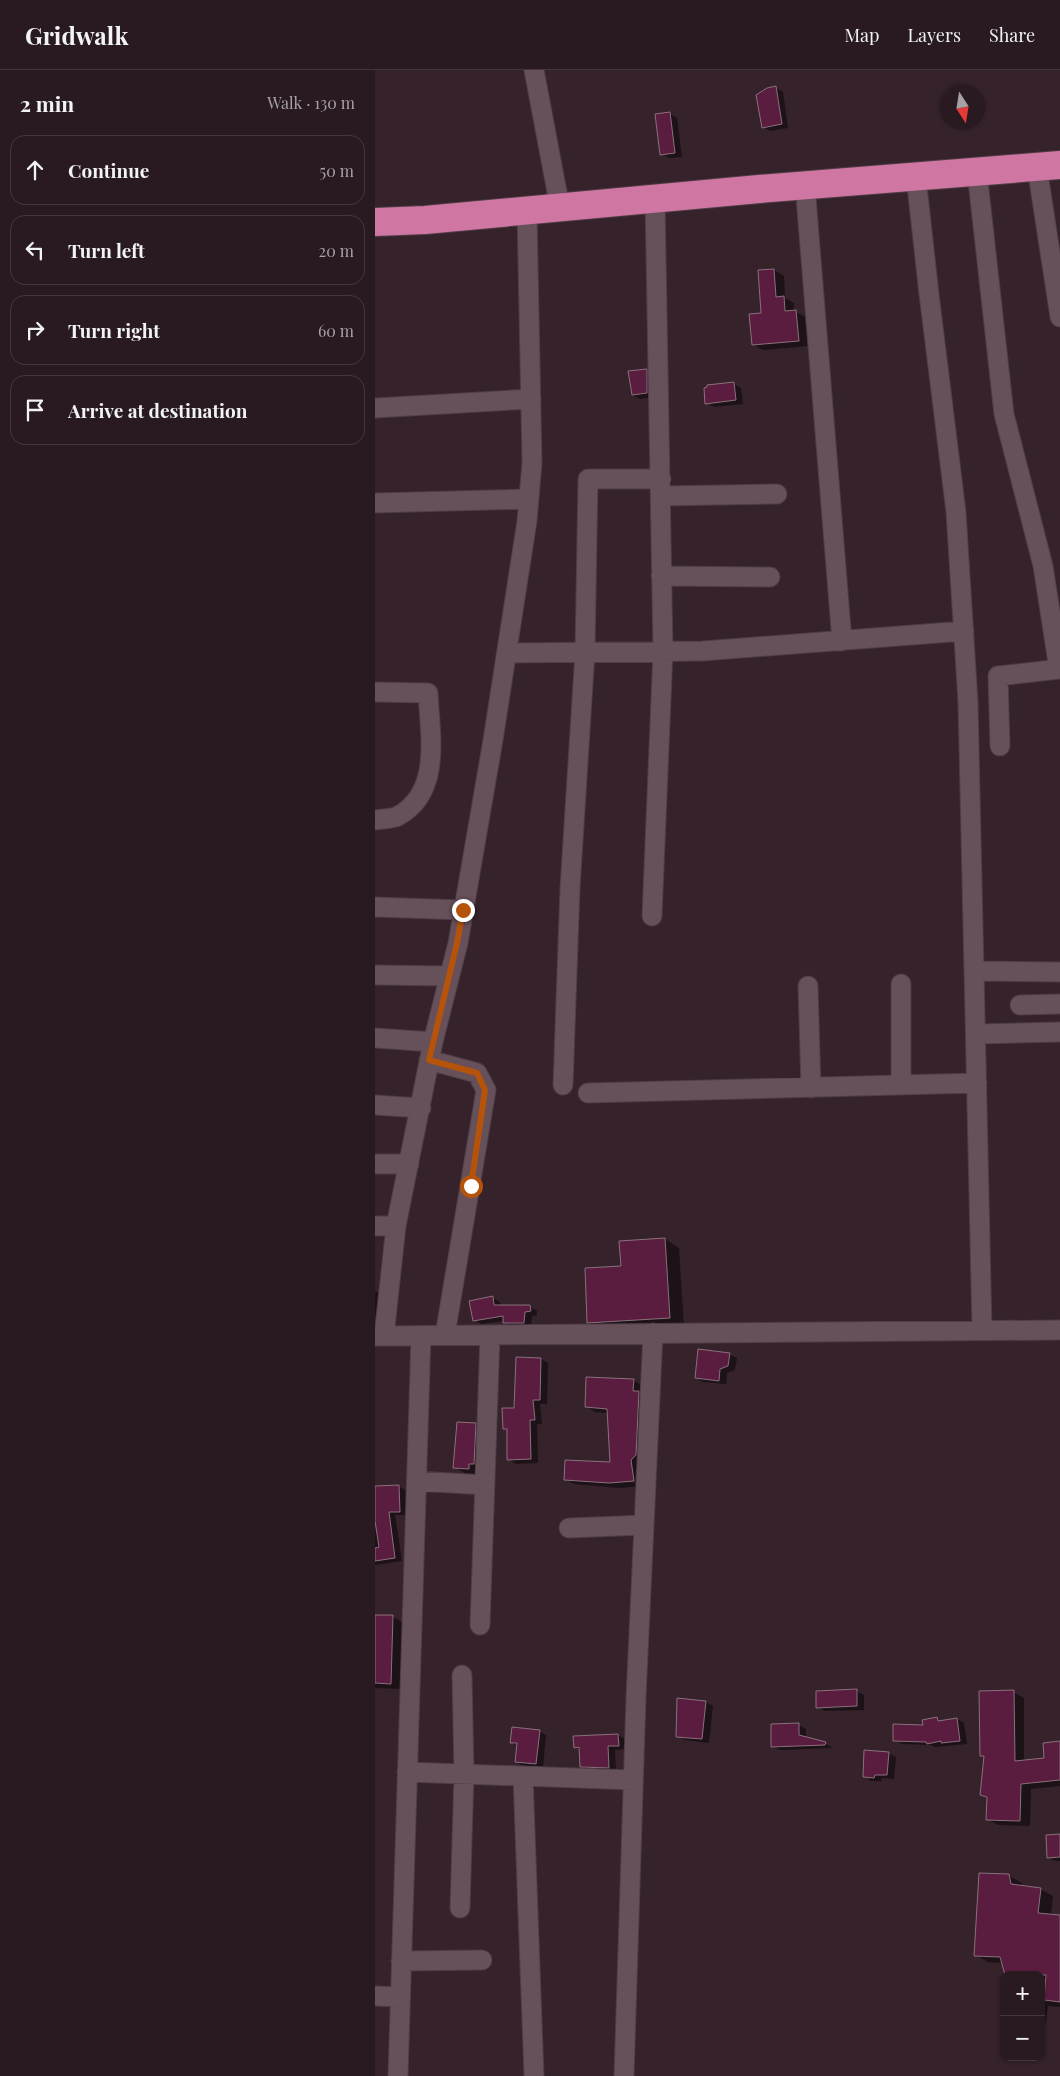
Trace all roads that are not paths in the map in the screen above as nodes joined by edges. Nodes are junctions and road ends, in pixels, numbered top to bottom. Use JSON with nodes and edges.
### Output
{"nodes":[{"id":1,"x":534,"y":70,"type":"edge"},
{"id":2,"x":1049,"y":166,"type":"edge"},
{"id":3,"x":977,"y":172,"type":"junction"},
{"id":4,"x":916,"y":177,"type":"junction"},
{"id":5,"x":805,"y":186,"type":"junction"},
{"id":6,"x":655,"y":199,"type":"junction"},
{"id":7,"x":560,"y":208,"type":"junction"},
{"id":8,"x":527,"y":211,"type":"junction"},
{"id":9,"x":375,"y":222,"type":"edge"},
{"id":10,"x":1060,"y":318,"type":"edge"},
{"id":11,"x":531,"y":400,"type":"junction"},
{"id":12,"x":375,"y":408,"type":"edge"},
{"id":13,"x":661,"y":488,"type":"junction"},
{"id":14,"x":777,"y":494,"type":"dead end"},
{"id":15,"x":529,"y":499,"type":"junction"},
{"id":16,"x":375,"y":503,"type":"edge"},
{"id":17,"x":661,"y":576,"type":"junction"},
{"id":18,"x":770,"y":577,"type":"dead end"},
{"id":19,"x":964,"y":631,"type":"junction"},
{"id":20,"x":842,"y":640,"type":"junction"},
{"id":21,"x":663,"y":651,"type":"junction"},
{"id":22,"x":585,"y":652,"type":"junction"},
{"id":23,"x":507,"y":653,"type":"junction"},
{"id":24,"x":1059,"y":669,"type":"edge"},
{"id":25,"x":375,"y":692,"type":"edge"},
{"id":26,"x":1000,"y":746,"type":"dead end"},
{"id":27,"x":375,"y":820,"type":"edge"},
{"id":28,"x":375,"y":907,"type":"edge"},
{"id":29,"x":463,"y":910,"type":"junction"},
{"id":30,"x":652,"y":916,"type":"dead end"},
{"id":31,"x":974,"y":972,"type":"junction"},
{"id":32,"x":1060,"y":972,"type":"edge"},
{"id":33,"x":375,"y":975,"type":"edge"},
{"id":34,"x":448,"y":976,"type":"junction"},
{"id":35,"x":901,"y":984,"type":"dead end"},
{"id":36,"x":808,"y":986,"type":"dead end"},
{"id":37,"x":1060,"y":1004,"type":"edge"},
{"id":38,"x":1020,"y":1005,"type":"dead end"},
{"id":39,"x":1060,"y":1032,"type":"edge"},
{"id":40,"x":976,"y":1034,"type":"junction"},
{"id":41,"x":375,"y":1038,"type":"edge"},
{"id":42,"x":431,"y":1051,"type":"junction"},
{"id":43,"x":977,"y":1083,"type":"junction"},
{"id":44,"x":563,"y":1085,"type":"dead end"},
{"id":45,"x":901,"y":1085,"type":"junction"},
{"id":46,"x":811,"y":1088,"type":"junction"},
{"id":47,"x":588,"y":1093,"type":"dead end"},
{"id":48,"x":375,"y":1105,"type":"edge"},
{"id":49,"x":421,"y":1108,"type":"junction"},
{"id":50,"x":375,"y":1164,"type":"edge"},
{"id":51,"x":409,"y":1164,"type":"junction"},
{"id":52,"x":375,"y":1226,"type":"edge"},
{"id":53,"x":396,"y":1226,"type":"junction"},
{"id":54,"x":382,"y":1284,"type":"edge"},
{"id":55,"x":982,"y":1330,"type":"junction"},
{"id":56,"x":1060,"y":1330,"type":"edge"},
{"id":57,"x":653,"y":1333,"type":"junction"},
{"id":58,"x":491,"y":1335,"type":"junction"},
{"id":59,"x":379,"y":1336,"type":"edge"},
{"id":60,"x":421,"y":1336,"type":"junction"},
{"id":61,"x":445,"y":1336,"type":"junction"},
{"id":62,"x":417,"y":1481,"type":"junction"},
{"id":63,"x":485,"y":1485,"type":"junction"},
{"id":64,"x":644,"y":1525,"type":"junction"},
{"id":65,"x":569,"y":1528,"type":"dead end"},
{"id":66,"x":480,"y":1625,"type":"dead end"},
{"id":67,"x":462,"y":1675,"type":"dead end"},
{"id":68,"x":407,"y":1772,"type":"junction"},
{"id":69,"x":464,"y":1774,"type":"junction"},
{"id":70,"x":523,"y":1776,"type":"junction"},
{"id":71,"x":633,"y":1780,"type":"junction"},
{"id":72,"x":460,"y":1908,"type":"dead end"},
{"id":73,"x":482,"y":1960,"type":"dead end"},
{"id":74,"x":401,"y":1961,"type":"junction"},
{"id":75,"x":375,"y":1996,"type":"edge"},
{"id":76,"x":400,"y":1997,"type":"junction"},
{"id":77,"x":398,"y":2076,"type":"edge"},
{"id":78,"x":535,"y":2076,"type":"edge"},
{"id":79,"x":624,"y":2076,"type":"edge"}],
"edges":[{"from":1,"to":7,"type":"street"},
{"from":2,"to":3,"type":"highway"},
{"from":2,"to":10,"type":"street"},
{"from":3,"to":4,"type":"highway"},
{"from":3,"to":24,"type":"street"},
{"from":4,"to":5,"type":"highway"},
{"from":4,"to":19,"type":"street"},
{"from":5,"to":6,"type":"highway"},
{"from":5,"to":20,"type":"street"},
{"from":6,"to":7,"type":"highway"},
{"from":6,"to":13,"type":"street"},
{"from":7,"to":8,"type":"highway"},
{"from":8,"to":9,"type":"highway"},
{"from":8,"to":11,"type":"street"},
{"from":11,"to":12,"type":"street"},
{"from":11,"to":15,"type":"street"},
{"from":13,"to":14,"type":"street"},
{"from":13,"to":17,"type":"street"},
{"from":13,"to":22,"type":"street"},
{"from":15,"to":16,"type":"street"},
{"from":15,"to":23,"type":"street"},
{"from":17,"to":18,"type":"street"},
{"from":17,"to":21,"type":"street"},
{"from":19,"to":20,"type":"street"},
{"from":19,"to":31,"type":"street"},
{"from":20,"to":21,"type":"street"},
{"from":21,"to":22,"type":"street"},
{"from":21,"to":30,"type":"street"},
{"from":22,"to":23,"type":"street"},
{"from":22,"to":44,"type":"street"},
{"from":23,"to":29,"type":"street"},
{"from":24,"to":26,"type":"street"},
{"from":25,"to":27,"type":"street"},
{"from":28,"to":29,"type":"street"},
{"from":29,"to":34,"type":"street"},
{"from":31,"to":32,"type":"street"},
{"from":31,"to":40,"type":"street"},
{"from":33,"to":34,"type":"street"},
{"from":34,"to":42,"type":"street"},
{"from":35,"to":45,"type":"street"},
{"from":36,"to":46,"type":"street"},
{"from":37,"to":38,"type":"street"},
{"from":39,"to":40,"type":"street"},
{"from":40,"to":43,"type":"street"},
{"from":41,"to":42,"type":"street"},
{"from":42,"to":49,"type":"street"},
{"from":42,"to":61,"type":"street"},
{"from":43,"to":45,"type":"street"},
{"from":43,"to":55,"type":"street"},
{"from":45,"to":46,"type":"street"},
{"from":46,"to":47,"type":"street"},
{"from":48,"to":49,"type":"street"},
{"from":49,"to":51,"type":"street"},
{"from":50,"to":51,"type":"street"},
{"from":51,"to":53,"type":"street"},
{"from":52,"to":53,"type":"street"},
{"from":53,"to":54,"type":"street"},
{"from":54,"to":59,"type":"street"},
{"from":55,"to":56,"type":"street"},
{"from":55,"to":57,"type":"street"},
{"from":57,"to":58,"type":"street"},
{"from":57,"to":64,"type":"street"},
{"from":58,"to":61,"type":"street"},
{"from":58,"to":63,"type":"street"},
{"from":59,"to":60,"type":"street"},
{"from":60,"to":61,"type":"street"},
{"from":60,"to":62,"type":"street"},
{"from":62,"to":63,"type":"street"},
{"from":62,"to":68,"type":"street"},
{"from":63,"to":66,"type":"street"},
{"from":64,"to":65,"type":"street"},
{"from":64,"to":71,"type":"street"},
{"from":67,"to":69,"type":"street"},
{"from":68,"to":69,"type":"street"},
{"from":68,"to":74,"type":"street"},
{"from":69,"to":70,"type":"street"},
{"from":69,"to":72,"type":"street"},
{"from":70,"to":71,"type":"street"},
{"from":70,"to":78,"type":"street"},
{"from":71,"to":79,"type":"street"},
{"from":73,"to":74,"type":"street"},
{"from":74,"to":76,"type":"street"},
{"from":75,"to":76,"type":"street"},
{"from":76,"to":77,"type":"street"}]}
